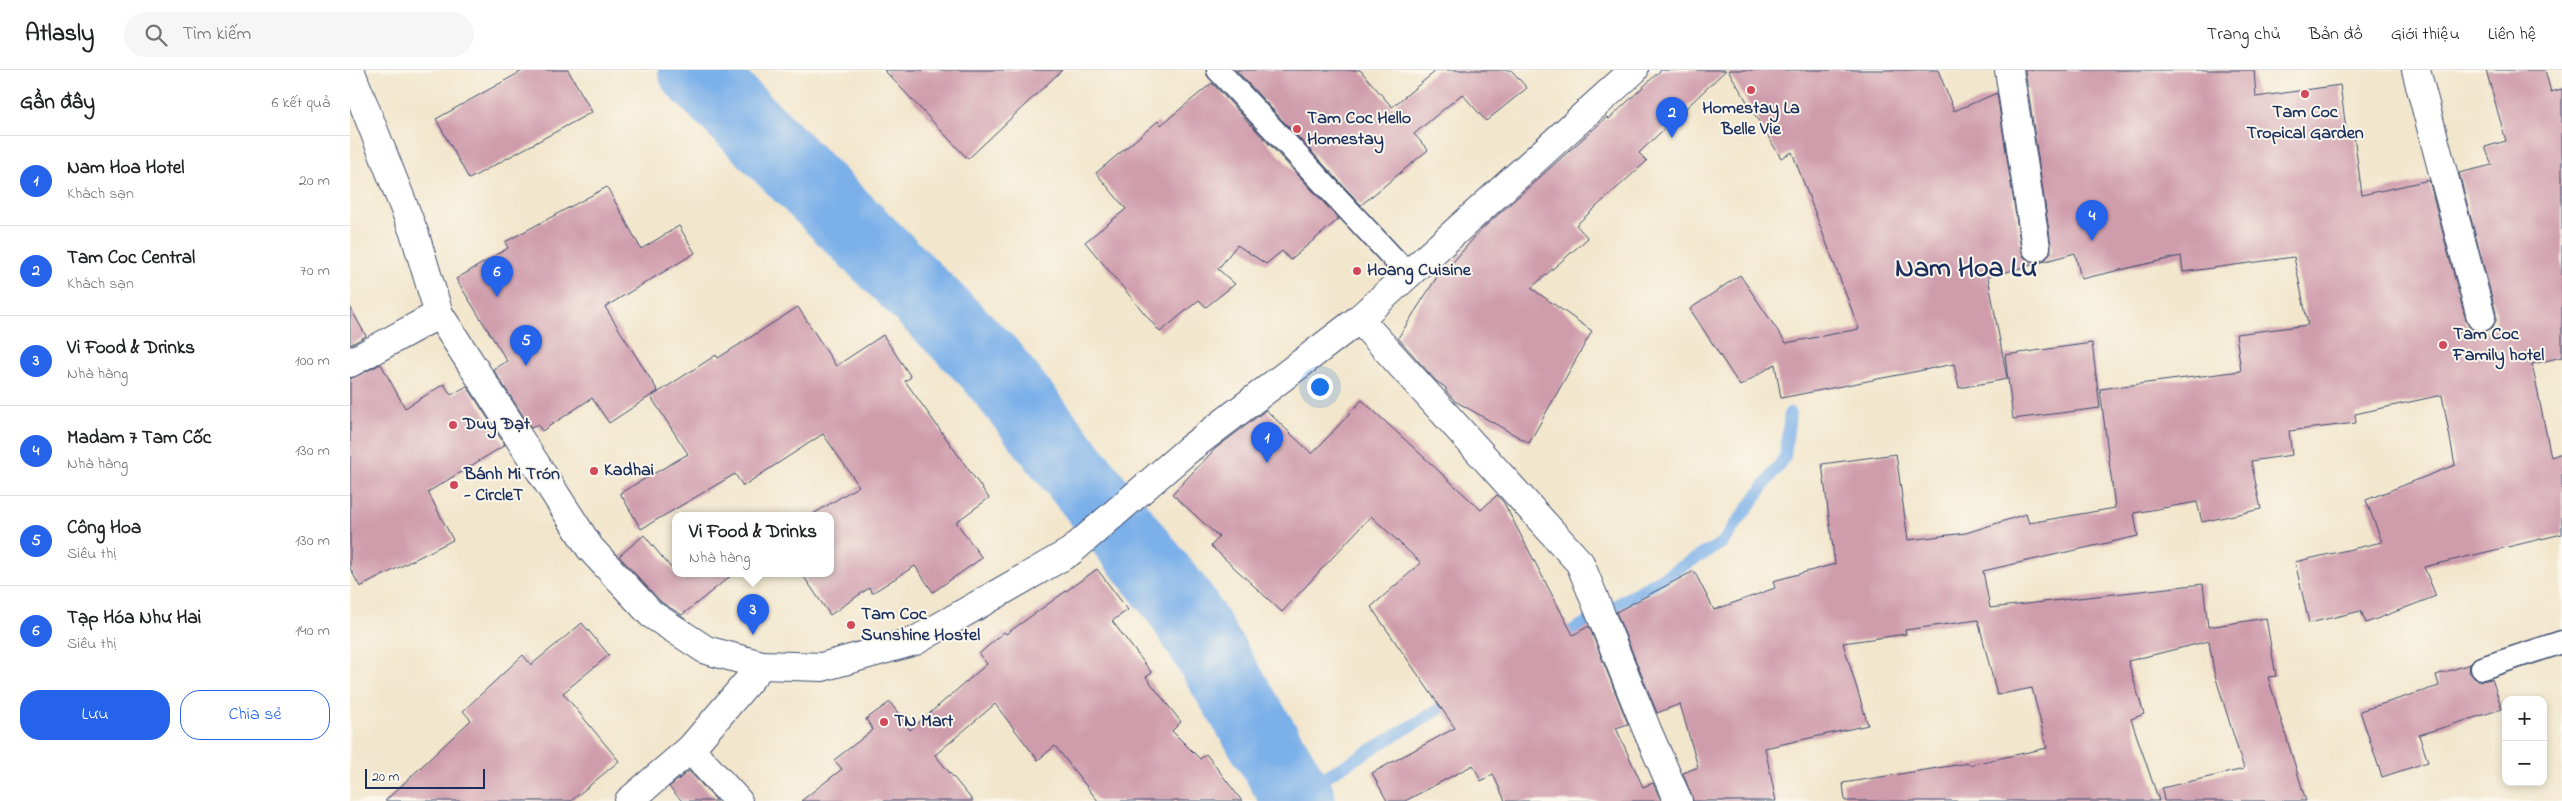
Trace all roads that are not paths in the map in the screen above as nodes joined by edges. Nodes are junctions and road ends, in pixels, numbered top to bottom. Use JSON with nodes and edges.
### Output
{"nodes":[{"id":1,"x":350,"y":70,"type":"edge"},
{"id":2,"x":1218,"y":70,"type":"edge"},
{"id":3,"x":1634,"y":70,"type":"edge"},
{"id":4,"x":2009,"y":70,"type":"edge"},
{"id":5,"x":2416,"y":70,"type":"edge"},
{"id":6,"x":2036,"y":247,"type":"dead end"},
{"id":7,"x":1407,"y":273,"type":"junction"},
{"id":8,"x":439,"y":314,"type":"junction"},
{"id":9,"x":2481,"y":317,"type":"dead end"},
{"id":10,"x":1358,"y":319,"type":"junction"},
{"id":11,"x":350,"y":364,"type":"edge"},
{"id":12,"x":2562,"y":642,"type":"edge"},
{"id":13,"x":762,"y":665,"type":"junction"},
{"id":14,"x":2482,"y":668,"type":"dead end"},
{"id":15,"x":690,"y":749,"type":"junction"},
{"id":16,"x":629,"y":801,"type":"edge"},
{"id":17,"x":738,"y":801,"type":"edge"},
{"id":18,"x":1678,"y":801,"type":"edge"}],
"edges":[{"from":1,"to":8,"type":"main road"},
{"from":2,"to":7,"type":"lane"},
{"from":3,"to":7,"type":"main road"},
{"from":4,"to":6,"type":"main road"},
{"from":5,"to":9,"type":"main road"},
{"from":7,"to":10,"type":"main road"},
{"from":8,"to":11,"type":"main road"},
{"from":8,"to":13,"type":"main road"},
{"from":10,"to":13,"type":"main road"},
{"from":10,"to":18,"type":"main road"},
{"from":12,"to":14,"type":"lane"},
{"from":13,"to":15,"type":"main road"},
{"from":15,"to":16,"type":"main road"},
{"from":15,"to":17,"type":"main road"}]}
